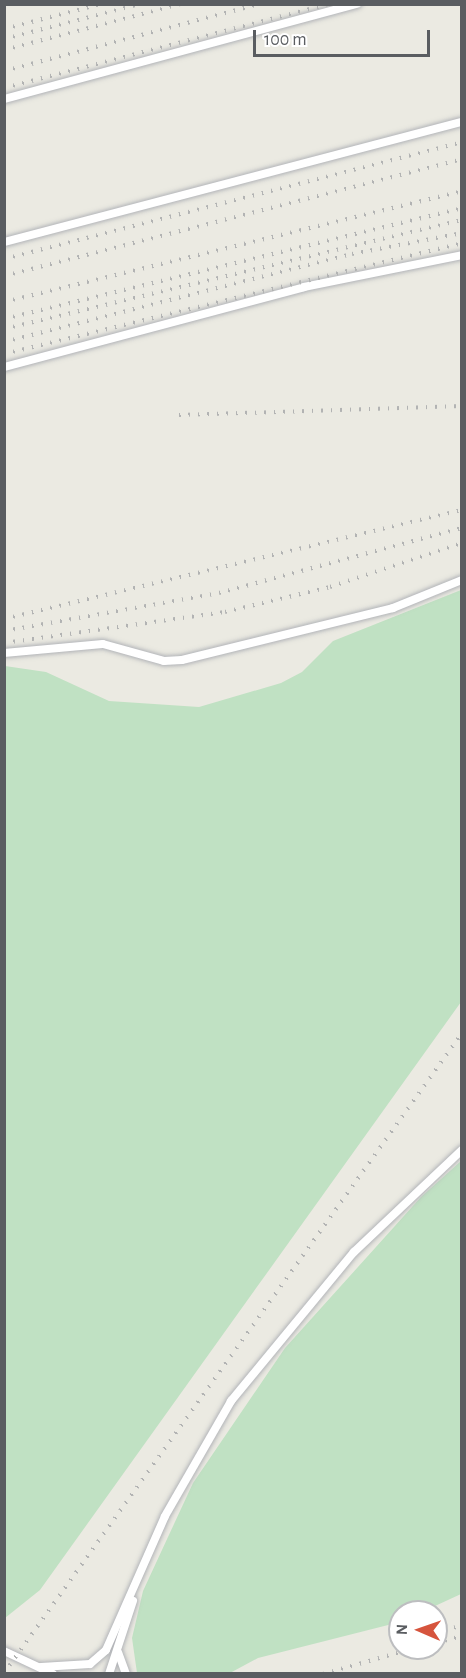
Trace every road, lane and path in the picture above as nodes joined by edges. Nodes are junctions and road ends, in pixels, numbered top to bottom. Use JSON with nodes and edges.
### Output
{"nodes":[{"id":1,"x":357,"y":4,"type":"edge"},
{"id":2,"x":4,"y":99,"type":"edge"},
{"id":3,"x":462,"y":122,"type":"edge"},
{"id":4,"x":4,"y":242,"type":"edge"},
{"id":5,"x":462,"y":255,"type":"edge"},
{"id":6,"x":4,"y":367,"type":"edge"},
{"id":7,"x":462,"y":580,"type":"edge"},
{"id":8,"x":4,"y":652,"type":"edge"},
{"id":9,"x":462,"y":1150,"type":"edge"},
{"id":10,"x":136,"y":1585,"type":"junction"},
{"id":11,"x":106,"y":1650,"type":"junction"},
{"id":12,"x":4,"y":1651,"type":"edge"},
{"id":13,"x":119,"y":1654,"type":"junction"},
{"id":14,"x":41,"y":1667,"type":"junction"},
{"id":15,"x":53,"y":1674,"type":"edge"},
{"id":16,"x":109,"y":1674,"type":"edge"},
{"id":17,"x":126,"y":1674,"type":"edge"}],
"edges":[{"from":1,"to":2,"type":"lane"},
{"from":3,"to":4,"type":"lane"},
{"from":5,"to":6,"type":"lane"},
{"from":7,"to":8,"type":"lane"},
{"from":9,"to":10,"type":"lane"},
{"from":10,"to":11,"type":"lane"},
{"from":10,"to":13,"type":"lane"},
{"from":11,"to":13,"type":"lane"},
{"from":11,"to":14,"type":"lane"},
{"from":12,"to":14,"type":"lane"},
{"from":13,"to":16,"type":"lane"},
{"from":13,"to":17,"type":"lane"},
{"from":14,"to":15,"type":"lane"}]}
